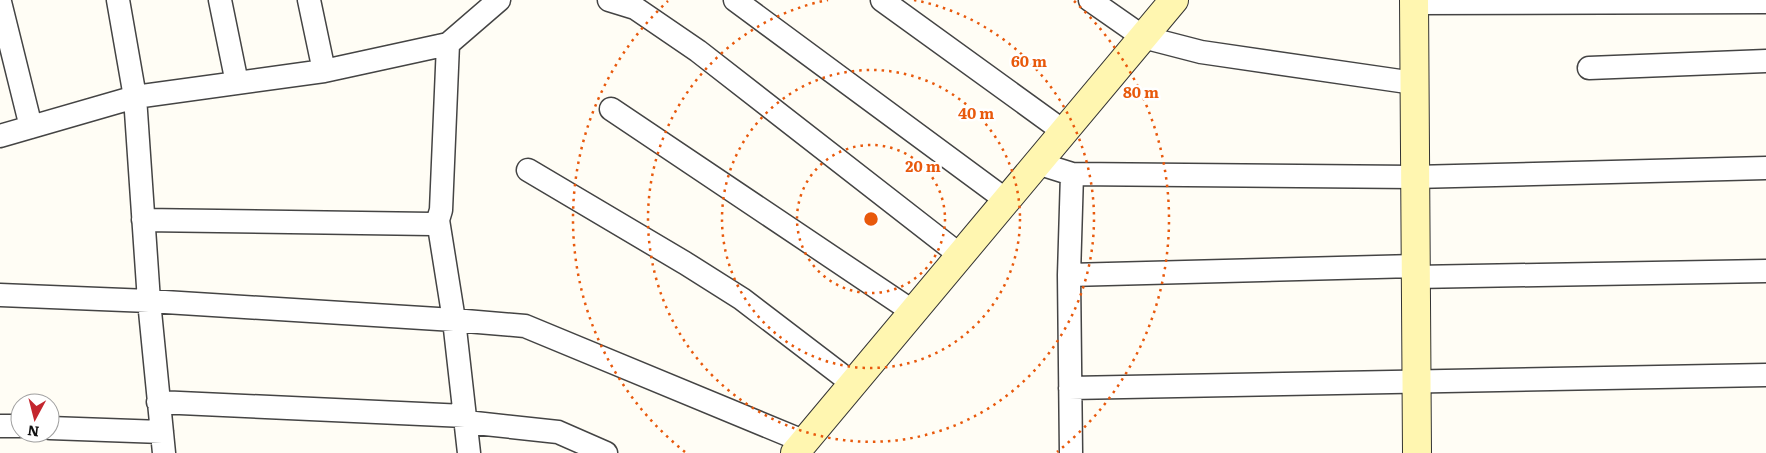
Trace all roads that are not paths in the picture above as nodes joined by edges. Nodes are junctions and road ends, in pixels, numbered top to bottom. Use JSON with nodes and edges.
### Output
{"nodes":[{"id":1,"x":118,"y":0,"type":"edge"},
{"id":2,"x":220,"y":0,"type":"edge"},
{"id":3,"x":309,"y":0,"type":"edge"},
{"id":4,"x":499,"y":0,"type":"edge"},
{"id":5,"x":609,"y":0,"type":"edge"},
{"id":6,"x":735,"y":0,"type":"edge"},
{"id":7,"x":882,"y":0,"type":"edge"},
{"id":8,"x":1090,"y":0,"type":"edge"},
{"id":9,"x":1174,"y":0,"type":"edge"},
{"id":10,"x":0,"y":2,"type":"edge"},
{"id":11,"x":1414,"y":2,"type":"edge"},
{"id":12,"x":1766,"y":2,"type":"edge"},
{"id":13,"x":1143,"y":37,"type":"junction"},
{"id":14,"x":448,"y":44,"type":"junction"},
{"id":15,"x":1766,"y":60,"type":"edge"},
{"id":16,"x":1589,"y":68,"type":"dead end"},
{"id":17,"x":324,"y":71,"type":"junction"},
{"id":18,"x":237,"y":83,"type":"junction"},
{"id":19,"x":1414,"y":83,"type":"junction"},
{"id":20,"x":135,"y":97,"type":"junction"},
{"id":21,"x":611,"y":109,"type":"dead end"},
{"id":22,"x":31,"y":127,"type":"junction"},
{"id":23,"x":1063,"y":131,"type":"junction"},
{"id":24,"x":0,"y":136,"type":"edge"},
{"id":25,"x":1037,"y":163,"type":"junction"},
{"id":26,"x":1766,"y":168,"type":"edge"},
{"id":27,"x":528,"y":170,"type":"dead end"},
{"id":28,"x":1072,"y":174,"type":"junction"},
{"id":29,"x":1414,"y":177,"type":"junction"},
{"id":30,"x":1006,"y":200,"type":"junction"},
{"id":31,"x":143,"y":220,"type":"junction"},
{"id":32,"x":438,"y":220,"type":"junction"},
{"id":33,"x":960,"y":254,"type":"junction"},
{"id":34,"x":1766,"y":271,"type":"edge"},
{"id":35,"x":1415,"y":272,"type":"junction"},
{"id":36,"x":1069,"y":275,"type":"junction"},
{"id":37,"x":0,"y":295,"type":"edge"},
{"id":38,"x":149,"y":301,"type":"junction"},
{"id":39,"x":912,"y":311,"type":"junction"},
{"id":40,"x":454,"y":320,"type":"junction"},
{"id":41,"x":1766,"y":375,"type":"edge"},
{"id":42,"x":1417,"y":381,"type":"junction"},
{"id":43,"x":852,"y":383,"type":"junction"},
{"id":44,"x":1070,"y":388,"type":"junction"},
{"id":45,"x":158,"y":402,"type":"junction"},
{"id":46,"x":465,"y":419,"type":"junction"},
{"id":47,"x":60,"y":429,"type":"edge"},
{"id":48,"x":163,"y":442,"type":"edge"},
{"id":49,"x":799,"y":447,"type":"edge"},
{"id":50,"x":469,"y":453,"type":"edge"},
{"id":51,"x":606,"y":453,"type":"edge"},
{"id":52,"x":1071,"y":453,"type":"edge"},
{"id":53,"x":1417,"y":453,"type":"edge"}],
"edges":[{"from":1,"to":20,"type":"street"},
{"from":2,"to":18,"type":"street"},
{"from":3,"to":17,"type":"street"},
{"from":4,"to":14,"type":"street"},
{"from":5,"to":33,"type":"street"},
{"from":6,"to":30,"type":"street"},
{"from":7,"to":23,"type":"street"},
{"from":8,"to":13,"type":"street"},
{"from":9,"to":13,"type":"street"},
{"from":10,"to":22,"type":"street"},
{"from":11,"to":12,"type":"street"},
{"from":11,"to":19,"type":"street"},
{"from":13,"to":19,"type":"street"},
{"from":13,"to":23,"type":"street"},
{"from":14,"to":17,"type":"street"},
{"from":14,"to":32,"type":"street"},
{"from":15,"to":16,"type":"street"},
{"from":17,"to":18,"type":"street"},
{"from":18,"to":20,"type":"street"},
{"from":19,"to":29,"type":"street"},
{"from":20,"to":22,"type":"street"},
{"from":20,"to":31,"type":"street"},
{"from":21,"to":39,"type":"street"},
{"from":22,"to":24,"type":"street"},
{"from":23,"to":25,"type":"street"},
{"from":25,"to":28,"type":"street"},
{"from":25,"to":30,"type":"street"},
{"from":26,"to":29,"type":"street"},
{"from":27,"to":43,"type":"street"},
{"from":28,"to":29,"type":"street"},
{"from":28,"to":36,"type":"street"},
{"from":29,"to":35,"type":"street"},
{"from":30,"to":33,"type":"street"},
{"from":31,"to":32,"type":"street"},
{"from":31,"to":38,"type":"street"},
{"from":32,"to":40,"type":"street"},
{"from":33,"to":39,"type":"street"},
{"from":34,"to":35,"type":"street"},
{"from":35,"to":36,"type":"street"},
{"from":35,"to":42,"type":"street"},
{"from":36,"to":44,"type":"street"},
{"from":37,"to":38,"type":"street"},
{"from":38,"to":40,"type":"street"},
{"from":38,"to":45,"type":"street"},
{"from":39,"to":43,"type":"street"},
{"from":40,"to":46,"type":"street"},
{"from":40,"to":49,"type":"street"},
{"from":41,"to":42,"type":"street"},
{"from":42,"to":44,"type":"street"},
{"from":42,"to":53,"type":"street"},
{"from":43,"to":49,"type":"street"},
{"from":44,"to":52,"type":"street"},
{"from":45,"to":46,"type":"street"},
{"from":45,"to":48,"type":"street"},
{"from":46,"to":50,"type":"street"},
{"from":46,"to":51,"type":"street"},
{"from":47,"to":48,"type":"street"}]}
